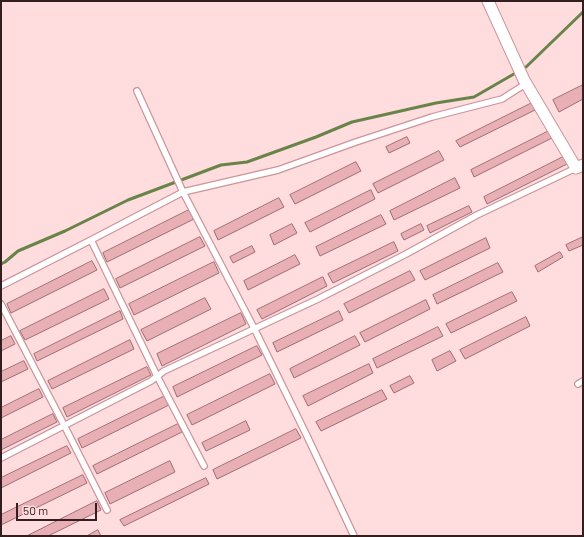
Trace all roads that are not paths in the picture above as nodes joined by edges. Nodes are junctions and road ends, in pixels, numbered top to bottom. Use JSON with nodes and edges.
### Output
{"nodes":[{"id":1,"x":488,"y":1,"type":"edge"},
{"id":2,"x":525,"y":82,"type":"junction"},
{"id":3,"x":137,"y":91,"type":"dead end"},
{"id":4,"x":580,"y":166,"type":"edge"},
{"id":5,"x":183,"y":190,"type":"junction"},
{"id":6,"x":91,"y":240,"type":"junction"},
{"id":7,"x":1,"y":286,"type":"edge"},
{"id":8,"x":1,"y":304,"type":"edge"},
{"id":9,"x":254,"y":328,"type":"junction"},
{"id":10,"x":157,"y":376,"type":"junction"},
{"id":11,"x":64,"y":425,"type":"junction"},
{"id":12,"x":1,"y":458,"type":"edge"},
{"id":13,"x":204,"y":466,"type":"dead end"},
{"id":14,"x":106,"y":510,"type":"dead end"},
{"id":15,"x":354,"y":536,"type":"edge"}],
"edges":[{"from":1,"to":2,"type":"street"},
{"from":2,"to":4,"type":"street"},
{"from":2,"to":5,"type":"lane"},
{"from":3,"to":5,"type":"lane"},
{"from":4,"to":9,"type":"lane"},
{"from":5,"to":6,"type":"lane"},
{"from":5,"to":9,"type":"lane"},
{"from":6,"to":7,"type":"lane"},
{"from":6,"to":10,"type":"lane"},
{"from":8,"to":11,"type":"lane"},
{"from":9,"to":10,"type":"lane"},
{"from":9,"to":15,"type":"lane"},
{"from":10,"to":11,"type":"lane"},
{"from":10,"to":13,"type":"lane"},
{"from":11,"to":12,"type":"lane"},
{"from":11,"to":14,"type":"lane"}]}
